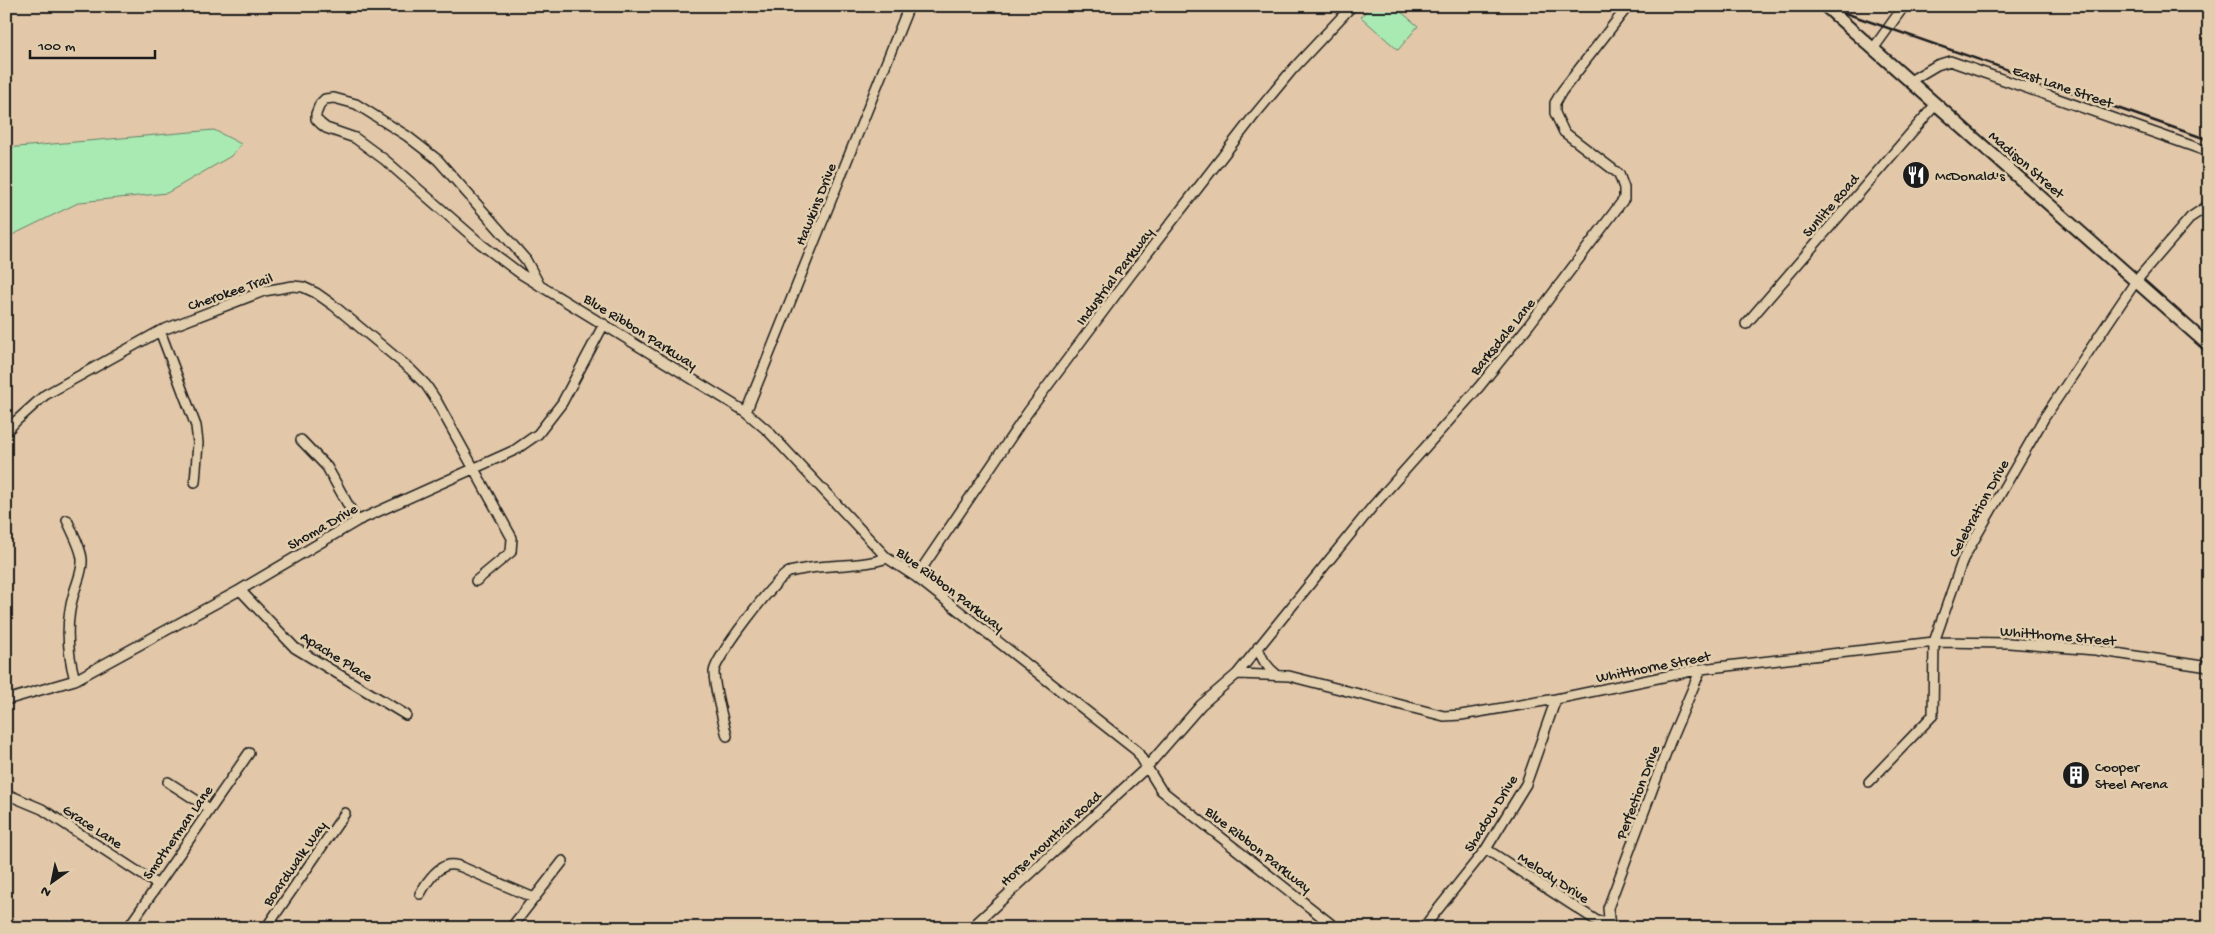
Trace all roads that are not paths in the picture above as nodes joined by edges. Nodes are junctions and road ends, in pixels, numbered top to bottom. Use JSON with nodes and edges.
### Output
{"nodes":[{"id":1,"x":909,"y":6,"type":"edge"},
{"id":2,"x":1352,"y":6,"type":"edge"},
{"id":3,"x":1628,"y":6,"type":"edge"},
{"id":4,"x":1825,"y":6,"type":"edge"},
{"id":5,"x":1904,"y":6,"type":"edge"},
{"id":6,"x":1873,"y":49,"type":"junction"},
{"id":7,"x":1910,"y":80,"type":"junction"},
{"id":8,"x":1936,"y":104,"type":"junction"},
{"id":9,"x":2209,"y":152,"type":"edge"},
{"id":10,"x":2209,"y":204,"type":"edge"},
{"id":11,"x":2136,"y":281,"type":"junction"},
{"id":12,"x":540,"y":286,"type":"junction"},
{"id":13,"x":604,"y":324,"type":"junction"},
{"id":14,"x":1746,"y":324,"type":"dead end"},
{"id":15,"x":160,"y":331,"type":"junction"},
{"id":16,"x":2209,"y":346,"type":"edge"},
{"id":17,"x":746,"y":412,"type":"junction"},
{"id":18,"x":6,"y":432,"type":"edge"},
{"id":19,"x":300,"y":440,"type":"dead end"},
{"id":20,"x":474,"y":468,"type":"junction"},
{"id":21,"x":194,"y":482,"type":"dead end"},
{"id":22,"x":68,"y":520,"type":"dead end"},
{"id":23,"x":356,"y":521,"type":"junction"},
{"id":24,"x":887,"y":558,"type":"junction"},
{"id":25,"x":916,"y":577,"type":"junction"},
{"id":26,"x":476,"y":581,"type":"dead end"},
{"id":27,"x":240,"y":590,"type":"junction"},
{"id":28,"x":1934,"y":642,"type":"junction"},
{"id":29,"x":1258,"y":647,"type":"junction"},
{"id":30,"x":2209,"y":667,"type":"edge"},
{"id":31,"x":1701,"y":669,"type":"junction"},
{"id":32,"x":1237,"y":674,"type":"junction"},
{"id":33,"x":1277,"y":675,"type":"junction"},
{"id":34,"x":75,"y":680,"type":"junction"},
{"id":35,"x":1556,"y":699,"type":"junction"},
{"id":36,"x":6,"y":700,"type":"edge"},
{"id":37,"x":406,"y":715,"type":"dead end"},
{"id":38,"x":727,"y":736,"type":"dead end"},
{"id":39,"x":249,"y":753,"type":"dead end"},
{"id":40,"x":1146,"y":768,"type":"junction"},
{"id":41,"x":168,"y":782,"type":"dead end"},
{"id":42,"x":1869,"y":782,"type":"dead end"},
{"id":43,"x":12,"y":796,"type":"dead end"},
{"id":44,"x":210,"y":809,"type":"junction"},
{"id":45,"x":346,"y":813,"type":"dead end"},
{"id":46,"x":1486,"y":849,"type":"junction"},
{"id":47,"x":563,"y":861,"type":"dead end"},
{"id":48,"x":158,"y":885,"type":"junction"},
{"id":49,"x":420,"y":894,"type":"dead end"},
{"id":50,"x":534,"y":898,"type":"junction"},
{"id":51,"x":1609,"y":926,"type":"edge"},
{"id":52,"x":128,"y":928,"type":"edge"},
{"id":53,"x":266,"y":928,"type":"edge"},
{"id":54,"x":511,"y":928,"type":"edge"},
{"id":55,"x":971,"y":928,"type":"edge"},
{"id":56,"x":1336,"y":928,"type":"edge"},
{"id":57,"x":1423,"y":928,"type":"edge"}],
"edges":[{"from":1,"to":17,"type":"street","name":"Hawkins Drive"},
{"from":2,"to":25,"type":"street","name":"Industrial Parkway"},
{"from":3,"to":29,"type":"street","name":"Barksdale Lane"},
{"from":4,"to":6,"type":"main road","name":"Madison Street"},
{"from":5,"to":6,"type":"street"},
{"from":6,"to":7,"type":"main road","name":"Madison Street"},
{"from":7,"to":8,"type":"main road","name":"Madison Street"},
{"from":7,"to":9,"type":"street","name":"East Lane Street"},
{"from":8,"to":11,"type":"main road","name":"Madison Street"},
{"from":8,"to":14,"type":"street","name":"Sunlite Road"},
{"from":10,"to":11,"type":"street"},
{"from":11,"to":16,"type":"main road","name":"Madison Street"},
{"from":11,"to":28,"type":"street","name":"Celebration Drive"},
{"from":12,"to":12,"type":"street","name":"Blue Ribbon Parkway"},
{"from":12,"to":13,"type":"street","name":"Blue Ribbon Parkway"},
{"from":13,"to":17,"type":"street","name":"Blue Ribbon Parkway"},
{"from":13,"to":20,"type":"street","name":"Shoma Drive"},
{"from":15,"to":18,"type":"street","name":"Cherokee Trail"},
{"from":15,"to":20,"type":"street","name":"Cherokee Trail"},
{"from":15,"to":21,"type":"street"},
{"from":17,"to":24,"type":"street","name":"Blue Ribbon Parkway"},
{"from":19,"to":23,"type":"street"},
{"from":20,"to":23,"type":"street","name":"Shoma Drive"},
{"from":20,"to":26,"type":"street","name":"Cherokee Trail"},
{"from":22,"to":34,"type":"street"},
{"from":23,"to":27,"type":"street","name":"Shoma Drive"},
{"from":24,"to":25,"type":"street","name":"Blue Ribbon Parkway"},
{"from":24,"to":38,"type":"street"},
{"from":25,"to":40,"type":"street","name":"Blue Ribbon Parkway"},
{"from":27,"to":34,"type":"street","name":"Shoma Drive"},
{"from":27,"to":37,"type":"street","name":"Apache Place"},
{"from":28,"to":30,"type":"street","name":"Whitthorne Street"},
{"from":28,"to":31,"type":"street","name":"Whitthorne Street"},
{"from":28,"to":42,"type":"street","name":"Celebration Drive"},
{"from":29,"to":32,"type":"street","name":"Barksdale Lane"},
{"from":29,"to":33,"type":"street"},
{"from":31,"to":35,"type":"street","name":"Whitthorne Street"},
{"from":31,"to":51,"type":"street","name":"Perfection Drive"},
{"from":32,"to":33,"type":"street","name":"Whitthorne Street"},
{"from":32,"to":40,"type":"street"},
{"from":33,"to":35,"type":"street","name":"Whitthorne Street"},
{"from":34,"to":36,"type":"street","name":"Shoma Drive"},
{"from":35,"to":46,"type":"street","name":"Shadow Drive"},
{"from":39,"to":44,"type":"street","name":"Smotherman Lane"},
{"from":40,"to":55,"type":"street","name":"Horse Mountain Road"},
{"from":40,"to":56,"type":"street","name":"Blue Ribbon Parkway"},
{"from":41,"to":44,"type":"street"},
{"from":43,"to":48,"type":"street","name":"Grace Lane"},
{"from":44,"to":48,"type":"street","name":"Smotherman Lane"},
{"from":45,"to":53,"type":"street","name":"Boardwalk Way"},
{"from":46,"to":51,"type":"street","name":"Melody Drive"},
{"from":46,"to":57,"type":"street","name":"Shadow Drive"},
{"from":47,"to":50,"type":"street"},
{"from":48,"to":52,"type":"street","name":"Smotherman Lane"},
{"from":49,"to":50,"type":"street"},
{"from":50,"to":54,"type":"street"}]}
